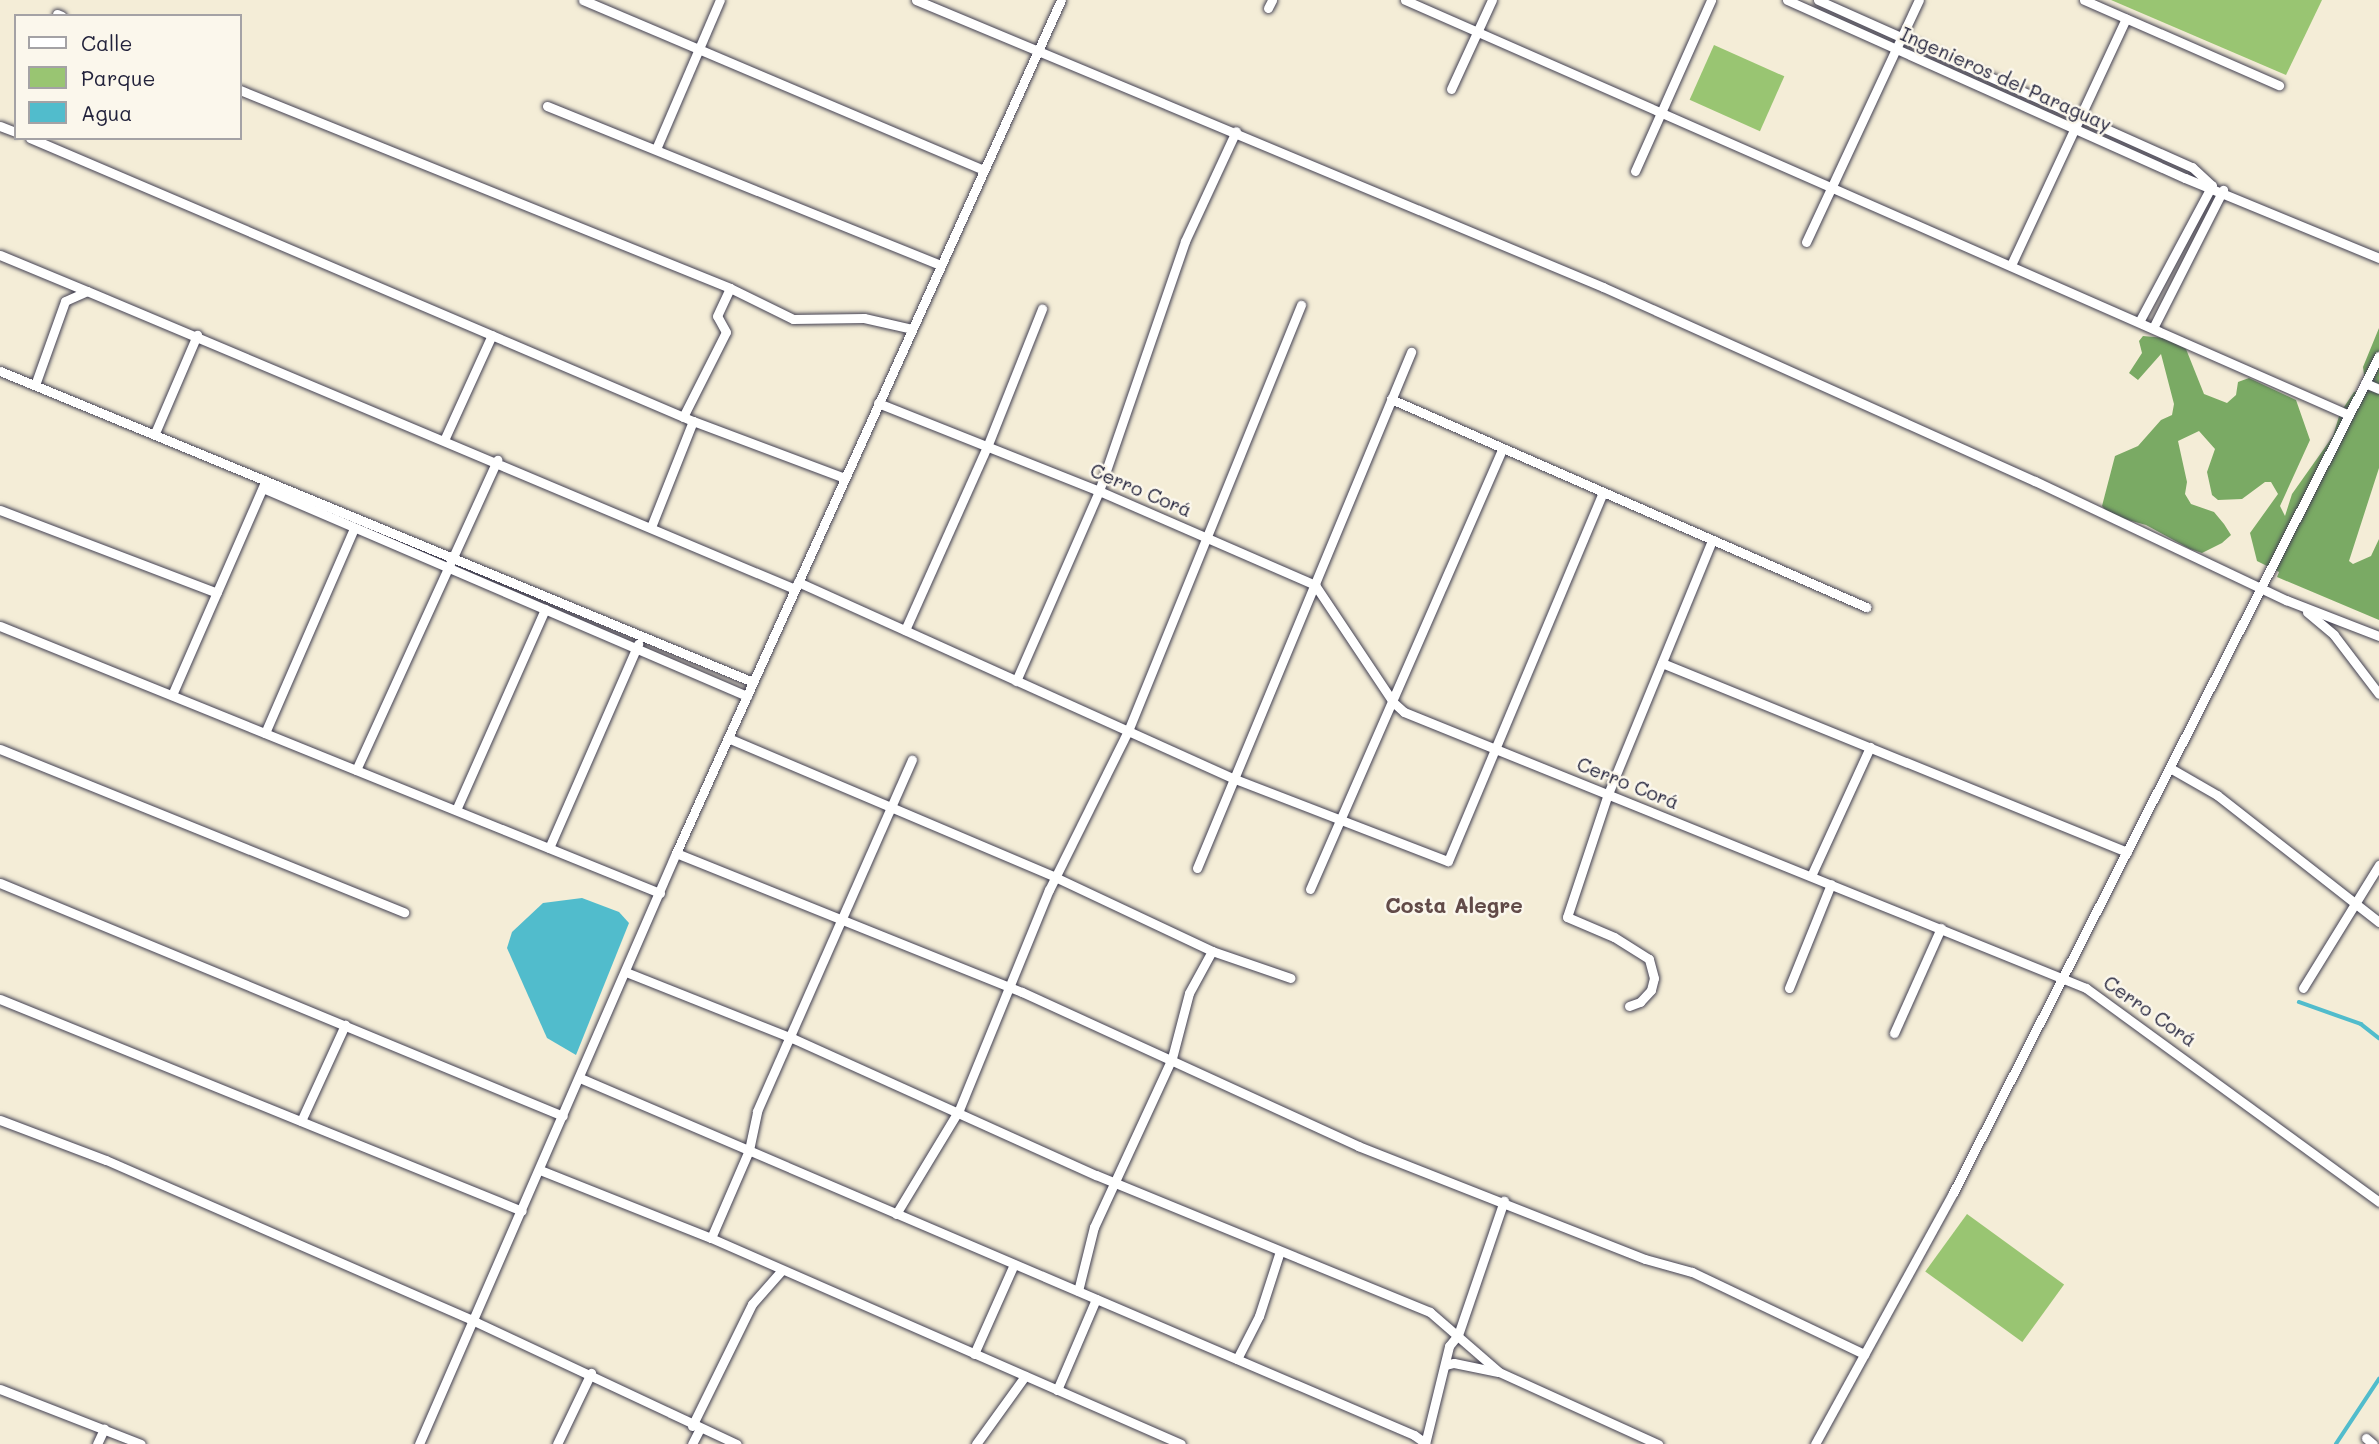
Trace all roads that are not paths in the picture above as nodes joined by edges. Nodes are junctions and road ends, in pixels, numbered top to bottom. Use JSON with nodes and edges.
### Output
{"nodes":[{"id":1,"x":583,"y":0,"type":"edge"},
{"id":2,"x":720,"y":0,"type":"edge"},
{"id":3,"x":916,"y":0,"type":"edge"},
{"id":4,"x":1061,"y":0,"type":"edge"},
{"id":5,"x":1405,"y":0,"type":"edge"},
{"id":6,"x":1492,"y":0,"type":"edge"},
{"id":7,"x":1712,"y":0,"type":"edge"},
{"id":8,"x":1787,"y":0,"type":"edge"},
{"id":9,"x":1818,"y":0,"type":"edge"},
{"id":10,"x":1919,"y":0,"type":"edge"},
{"id":11,"x":2084,"y":0,"type":"edge"},
{"id":12,"x":2126,"y":18,"type":"junction"},
{"id":13,"x":1478,"y":31,"type":"junction"},
{"id":14,"x":1901,"y":37,"type":"junction"},
{"id":15,"x":699,"y":49,"type":"junction"},
{"id":16,"x":1896,"y":49,"type":"junction"},
{"id":17,"x":1039,"y":51,"type":"junction"},
{"id":18,"x":2279,"y":85,"type":"dead end"},
{"id":19,"x":1451,"y":89,"type":"dead end"},
{"id":20,"x":242,"y":91,"type":"edge"},
{"id":21,"x":547,"y":106,"type":"dead end"},
{"id":22,"x":1662,"y":110,"type":"junction"},
{"id":23,"x":2080,"y":117,"type":"junction"},
{"id":24,"x":2074,"y":129,"type":"junction"},
{"id":25,"x":1236,"y":131,"type":"junction"},
{"id":26,"x":35,"y":140,"type":"edge"},
{"id":27,"x":656,"y":149,"type":"junction"},
{"id":28,"x":982,"y":170,"type":"junction"},
{"id":29,"x":1635,"y":171,"type":"dead end"},
{"id":30,"x":1833,"y":186,"type":"junction"},
{"id":31,"x":2211,"y":186,"type":"junction"},
{"id":32,"x":2223,"y":190,"type":"junction"},
{"id":33,"x":1806,"y":242,"type":"dead end"},
{"id":34,"x":0,"y":255,"type":"edge"},
{"id":35,"x":2379,"y":258,"type":"edge"},
{"id":36,"x":941,"y":265,"type":"junction"},
{"id":37,"x":2011,"y":265,"type":"junction"},
{"id":38,"x":730,"y":288,"type":"junction"},
{"id":39,"x":87,"y":291,"type":"junction"},
{"id":40,"x":1301,"y":305,"type":"dead end"},
{"id":41,"x":1042,"y":309,"type":"dead end"},
{"id":42,"x":2139,"y":322,"type":"junction"},
{"id":43,"x":2153,"y":328,"type":"junction"},
{"id":44,"x":912,"y":329,"type":"junction"},
{"id":45,"x":197,"y":335,"type":"junction"},
{"id":46,"x":492,"y":335,"type":"junction"},
{"id":47,"x":1411,"y":352,"type":"dead end"},
{"id":48,"x":2379,"y":356,"type":"edge"},
{"id":49,"x":0,"y":371,"type":"edge"},
{"id":50,"x":2365,"y":383,"type":"junction"},
{"id":51,"x":35,"y":385,"type":"junction"},
{"id":52,"x":2379,"y":389,"type":"edge"},
{"id":53,"x":1391,"y":399,"type":"junction"},
{"id":54,"x":878,"y":403,"type":"junction"},
{"id":55,"x":2349,"y":415,"type":"junction"},
{"id":56,"x":688,"y":419,"type":"junction"},
{"id":57,"x":155,"y":433,"type":"junction"},
{"id":58,"x":445,"y":438,"type":"junction"},
{"id":59,"x":987,"y":447,"type":"junction"},
{"id":60,"x":1503,"y":448,"type":"junction"},
{"id":61,"x":497,"y":460,"type":"junction"},
{"id":62,"x":267,"y":478,"type":"junction"},
{"id":63,"x":845,"y":478,"type":"junction"},
{"id":64,"x":263,"y":488,"type":"junction"},
{"id":65,"x":1099,"y":491,"type":"junction"},
{"id":66,"x":1603,"y":492,"type":"junction"},
{"id":67,"x":0,"y":510,"type":"edge"},
{"id":68,"x":651,"y":527,"type":"junction"},
{"id":69,"x":354,"y":528,"type":"junction"},
{"id":70,"x":1207,"y":536,"type":"junction"},
{"id":71,"x":1712,"y":540,"type":"junction"},
{"id":72,"x":453,"y":556,"type":"junction"},
{"id":73,"x":448,"y":568,"type":"junction"},
{"id":74,"x":796,"y":585,"type":"junction"},
{"id":75,"x":1315,"y":585,"type":"junction"},
{"id":76,"x":2261,"y":589,"type":"junction"},
{"id":77,"x":217,"y":593,"type":"junction"},
{"id":78,"x":2286,"y":600,"type":"junction"},
{"id":79,"x":1866,"y":607,"type":"dead end"},
{"id":80,"x":545,"y":609,"type":"junction"},
{"id":81,"x":0,"y":626,"type":"edge"},
{"id":82,"x":905,"y":630,"type":"junction"},
{"id":83,"x":641,"y":636,"type":"junction"},
{"id":84,"x":2379,"y":636,"type":"edge"},
{"id":85,"x":636,"y":648,"type":"junction"},
{"id":86,"x":1662,"y":663,"type":"junction"},
{"id":87,"x":1016,"y":681,"type":"junction"},
{"id":88,"x":753,"y":682,"type":"junction"},
{"id":89,"x":2379,"y":694,"type":"edge"},
{"id":90,"x":172,"y":695,"type":"junction"},
{"id":91,"x":747,"y":695,"type":"junction"},
{"id":92,"x":1392,"y":702,"type":"junction"},
{"id":93,"x":1128,"y":731,"type":"junction"},
{"id":94,"x":265,"y":733,"type":"junction"},
{"id":95,"x":728,"y":738,"type":"junction"},
{"id":96,"x":1870,"y":747,"type":"junction"},
{"id":97,"x":0,"y":749,"type":"edge"},
{"id":98,"x":1497,"y":750,"type":"junction"},
{"id":99,"x":912,"y":761,"type":"dead end"},
{"id":100,"x":2170,"y":768,"type":"junction"},
{"id":101,"x":356,"y":770,"type":"junction"},
{"id":102,"x":1235,"y":779,"type":"junction"},
{"id":103,"x":1608,"y":794,"type":"junction"},
{"id":104,"x":891,"y":807,"type":"junction"},
{"id":105,"x":456,"y":810,"type":"junction"},
{"id":106,"x":1340,"y":817,"type":"junction"},
{"id":107,"x":549,"y":848,"type":"junction"},
{"id":108,"x":676,"y":852,"type":"junction"},
{"id":109,"x":2127,"y":852,"type":"junction"},
{"id":110,"x":2379,"y":865,"type":"edge"},
{"id":111,"x":1197,"y":867,"type":"dead end"},
{"id":112,"x":1811,"y":876,"type":"junction"},
{"id":113,"x":1055,"y":877,"type":"junction"},
{"id":114,"x":0,"y":883,"type":"edge"},
{"id":115,"x":1830,"y":884,"type":"junction"},
{"id":116,"x":1310,"y":888,"type":"dead end"},
{"id":117,"x":660,"y":893,"type":"junction"},
{"id":118,"x":2353,"y":901,"type":"junction"},
{"id":119,"x":404,"y":912,"type":"dead end"},
{"id":120,"x":843,"y":920,"type":"junction"},
{"id":121,"x":2379,"y":922,"type":"edge"},
{"id":122,"x":1941,"y":928,"type":"junction"},
{"id":123,"x":1212,"y":951,"type":"junction"},
{"id":124,"x":626,"y":972,"type":"junction"},
{"id":125,"x":1291,"y":978,"type":"dead end"},
{"id":126,"x":2063,"y":978,"type":"junction"},
{"id":127,"x":1009,"y":988,"type":"junction"},
{"id":128,"x":1789,"y":988,"type":"dead end"},
{"id":129,"x":2303,"y":988,"type":"dead end"},
{"id":130,"x":0,"y":999,"type":"edge"},
{"id":131,"x":1629,"y":1006,"type":"dead end"},
{"id":132,"x":345,"y":1025,"type":"junction"},
{"id":133,"x":1894,"y":1033,"type":"dead end"},
{"id":134,"x":792,"y":1038,"type":"junction"},
{"id":135,"x":1172,"y":1058,"type":"junction"},
{"id":136,"x":580,"y":1078,"type":"junction"},
{"id":137,"x":959,"y":1110,"type":"junction"},
{"id":138,"x":563,"y":1116,"type":"junction"},
{"id":139,"x":0,"y":1119,"type":"edge"},
{"id":140,"x":301,"y":1121,"type":"junction"},
{"id":141,"x":749,"y":1150,"type":"junction"},
{"id":142,"x":540,"y":1170,"type":"junction"},
{"id":143,"x":1116,"y":1183,"type":"junction"},
{"id":144,"x":1504,"y":1201,"type":"junction"},
{"id":145,"x":2379,"y":1202,"type":"edge"},
{"id":146,"x":522,"y":1211,"type":"junction"},
{"id":147,"x":896,"y":1214,"type":"junction"},
{"id":148,"x":710,"y":1238,"type":"junction"},
{"id":149,"x":1280,"y":1251,"type":"junction"},
{"id":150,"x":1014,"y":1264,"type":"junction"},
{"id":151,"x":782,"y":1270,"type":"junction"},
{"id":152,"x":1078,"y":1291,"type":"junction"},
{"id":153,"x":1096,"y":1299,"type":"junction"},
{"id":154,"x":474,"y":1321,"type":"junction"},
{"id":155,"x":1458,"y":1335,"type":"junction"},
{"id":156,"x":974,"y":1354,"type":"junction"},
{"id":157,"x":1864,"y":1354,"type":"junction"},
{"id":158,"x":1237,"y":1359,"type":"junction"},
{"id":159,"x":1445,"y":1366,"type":"junction"},
{"id":160,"x":1499,"y":1372,"type":"junction"},
{"id":161,"x":591,"y":1373,"type":"junction"},
{"id":162,"x":1025,"y":1376,"type":"junction"},
{"id":163,"x":0,"y":1389,"type":"edge"},
{"id":164,"x":1057,"y":1390,"type":"junction"},
{"id":165,"x":695,"y":1428,"type":"junction"},
{"id":166,"x":104,"y":1429,"type":"junction"},
{"id":167,"x":97,"y":1444,"type":"edge"},
{"id":168,"x":141,"y":1444,"type":"edge"},
{"id":169,"x":419,"y":1444,"type":"edge"},
{"id":170,"x":557,"y":1444,"type":"edge"},
{"id":171,"x":692,"y":1444,"type":"edge"},
{"id":172,"x":737,"y":1444,"type":"edge"},
{"id":173,"x":976,"y":1444,"type":"edge"},
{"id":174,"x":1181,"y":1444,"type":"edge"},
{"id":175,"x":1425,"y":1444,"type":"edge"},
{"id":176,"x":1658,"y":1444,"type":"edge"},
{"id":177,"x":1815,"y":1444,"type":"edge"}],
"edges":[{"from":1,"to":15,"type":"street"},
{"from":2,"to":15,"type":"street"},
{"from":3,"to":17,"type":"street"},
{"from":4,"to":17,"type":"street"},
{"from":5,"to":13,"type":"street"},
{"from":6,"to":13,"type":"street"},
{"from":7,"to":22,"type":"street"},
{"from":8,"to":16,"type":"street","name":"Ingenieros del Paraguay"},
{"from":9,"to":14,"type":"street","name":"Ingenieros del Paraguay"},
{"from":10,"to":14,"type":"street"},
{"from":11,"to":12,"type":"street"},
{"from":12,"to":18,"type":"street"},
{"from":12,"to":23,"type":"street"},
{"from":13,"to":19,"type":"street"},
{"from":13,"to":22,"type":"street"},
{"from":14,"to":16,"type":"street"},
{"from":14,"to":23,"type":"street","name":"Ingenieros del Paraguay"},
{"from":15,"to":27,"type":"street"},
{"from":15,"to":28,"type":"street"},
{"from":16,"to":24,"type":"street","name":"Ingenieros del Paraguay"},
{"from":16,"to":30,"type":"street"},
{"from":17,"to":25,"type":"street"},
{"from":17,"to":28,"type":"street"},
{"from":20,"to":38,"type":"street"},
{"from":21,"to":27,"type":"street"},
{"from":22,"to":29,"type":"street"},
{"from":22,"to":30,"type":"street"},
{"from":23,"to":24,"type":"street"},
{"from":23,"to":31,"type":"street","name":"Ingenieros del Paraguay"},
{"from":24,"to":31,"type":"street","name":"Ingenieros del Paraguay"},
{"from":24,"to":37,"type":"street"},
{"from":25,"to":65,"type":"street"},
{"from":25,"to":76,"type":"street"},
{"from":26,"to":46,"type":"street"},
{"from":27,"to":36,"type":"street"},
{"from":28,"to":36,"type":"street"},
{"from":30,"to":33,"type":"street"},
{"from":30,"to":37,"type":"street"},
{"from":31,"to":32,"type":"street","name":"Ingenieros del Paraguay"},
{"from":31,"to":42,"type":"street"},
{"from":32,"to":35,"type":"street","name":"Ingenieros del Paraguay"},
{"from":32,"to":43,"type":"street"},
{"from":34,"to":39,"type":"street"},
{"from":36,"to":44,"type":"street"},
{"from":37,"to":42,"type":"street"},
{"from":38,"to":44,"type":"street"},
{"from":38,"to":56,"type":"street"},
{"from":39,"to":45,"type":"street"},
{"from":39,"to":51,"type":"street"},
{"from":40,"to":70,"type":"street"},
{"from":41,"to":59,"type":"street"},
{"from":42,"to":43,"type":"street"},
{"from":43,"to":55,"type":"street"},
{"from":44,"to":54,"type":"street"},
{"from":45,"to":57,"type":"street"},
{"from":45,"to":58,"type":"street"},
{"from":46,"to":56,"type":"street"},
{"from":46,"to":58,"type":"street"},
{"from":47,"to":53,"type":"street"},
{"from":48,"to":50,"type":"street"},
{"from":49,"to":51,"type":"street"},
{"from":50,"to":52,"type":"street"},
{"from":50,"to":55,"type":"street"},
{"from":51,"to":57,"type":"street"},
{"from":53,"to":60,"type":"street"},
{"from":53,"to":75,"type":"street"},
{"from":54,"to":59,"type":"street","name":"Cerro Corá"},
{"from":54,"to":63,"type":"street"},
{"from":55,"to":76,"type":"street"},
{"from":56,"to":63,"type":"street"},
{"from":56,"to":68,"type":"street"},
{"from":57,"to":62,"type":"street"},
{"from":58,"to":61,"type":"street"},
{"from":59,"to":65,"type":"street","name":"Cerro Corá"},
{"from":59,"to":82,"type":"street"},
{"from":60,"to":66,"type":"street"},
{"from":60,"to":92,"type":"street"},
{"from":61,"to":68,"type":"street"},
{"from":61,"to":72,"type":"street"},
{"from":62,"to":64,"type":"street"},
{"from":62,"to":72,"type":"street"},
{"from":63,"to":74,"type":"street"},
{"from":64,"to":69,"type":"street"},
{"from":64,"to":77,"type":"street"},
{"from":65,"to":70,"type":"street","name":"Cerro Corá"},
{"from":65,"to":87,"type":"street"},
{"from":66,"to":71,"type":"street"},
{"from":66,"to":98,"type":"street"},
{"from":67,"to":77,"type":"street"},
{"from":68,"to":74,"type":"street"},
{"from":69,"to":73,"type":"street"},
{"from":69,"to":94,"type":"street"},
{"from":70,"to":75,"type":"street","name":"Cerro Corá"},
{"from":70,"to":93,"type":"street"},
{"from":71,"to":79,"type":"street"},
{"from":71,"to":86,"type":"street"},
{"from":72,"to":73,"type":"street"},
{"from":72,"to":83,"type":"street"},
{"from":73,"to":80,"type":"street"},
{"from":73,"to":101,"type":"street"},
{"from":74,"to":82,"type":"street"},
{"from":74,"to":88,"type":"street"},
{"from":75,"to":92,"type":"street","name":"Cerro Corá"},
{"from":75,"to":102,"type":"street"},
{"from":76,"to":78,"type":"street"},
{"from":76,"to":100,"type":"street"},
{"from":77,"to":90,"type":"street"},
{"from":78,"to":84,"type":"street"},
{"from":78,"to":89,"type":"street"},
{"from":80,"to":85,"type":"street"},
{"from":80,"to":105,"type":"street"},
{"from":81,"to":90,"type":"street"},
{"from":82,"to":87,"type":"street"},
{"from":83,"to":85,"type":"street"},
{"from":83,"to":88,"type":"street"},
{"from":85,"to":91,"type":"street"},
{"from":85,"to":107,"type":"street"},
{"from":86,"to":96,"type":"street"},
{"from":86,"to":103,"type":"street"},
{"from":87,"to":93,"type":"street"},
{"from":88,"to":91,"type":"street"},
{"from":90,"to":94,"type":"street"},
{"from":91,"to":95,"type":"street"},
{"from":92,"to":98,"type":"street","name":"Cerro Corá"},
{"from":92,"to":106,"type":"street"},
{"from":93,"to":102,"type":"street"},
{"from":93,"to":113,"type":"street"},
{"from":94,"to":101,"type":"street"},
{"from":95,"to":104,"type":"street"},
{"from":95,"to":108,"type":"street"},
{"from":96,"to":109,"type":"street"},
{"from":96,"to":112,"type":"street"},
{"from":97,"to":119,"type":"street"},
{"from":98,"to":103,"type":"street","name":"Cerro Corá"},
{"from":98,"to":106,"type":"street"},
{"from":99,"to":104,"type":"street"},
{"from":100,"to":109,"type":"street"},
{"from":100,"to":118,"type":"street"},
{"from":101,"to":105,"type":"street"},
{"from":102,"to":106,"type":"street"},
{"from":102,"to":111,"type":"street"},
{"from":103,"to":112,"type":"street","name":"Cerro Corá"},
{"from":103,"to":131,"type":"street"},
{"from":104,"to":113,"type":"street"},
{"from":104,"to":120,"type":"street"},
{"from":105,"to":107,"type":"street"},
{"from":106,"to":116,"type":"street"},
{"from":107,"to":117,"type":"street"},
{"from":108,"to":117,"type":"street"},
{"from":108,"to":120,"type":"street"},
{"from":109,"to":126,"type":"street"},
{"from":110,"to":118,"type":"street"},
{"from":112,"to":115,"type":"street","name":"Cerro Corá"},
{"from":113,"to":123,"type":"street"},
{"from":113,"to":127,"type":"street"},
{"from":114,"to":132,"type":"street"},
{"from":115,"to":122,"type":"street","name":"Cerro Corá"},
{"from":115,"to":128,"type":"street"},
{"from":117,"to":124,"type":"street"},
{"from":118,"to":121,"type":"street"},
{"from":118,"to":129,"type":"street"},
{"from":120,"to":127,"type":"street"},
{"from":120,"to":134,"type":"street"},
{"from":122,"to":126,"type":"street","name":"Cerro Corá"},
{"from":122,"to":133,"type":"street"},
{"from":123,"to":125,"type":"street"},
{"from":123,"to":135,"type":"street"},
{"from":124,"to":134,"type":"street"},
{"from":124,"to":136,"type":"street"},
{"from":126,"to":145,"type":"street","name":"Cerro Corá"},
{"from":126,"to":157,"type":"street"},
{"from":127,"to":135,"type":"street"},
{"from":127,"to":137,"type":"street"},
{"from":130,"to":140,"type":"street"},
{"from":132,"to":138,"type":"street"},
{"from":132,"to":140,"type":"street"},
{"from":134,"to":137,"type":"street"},
{"from":134,"to":141,"type":"street"},
{"from":135,"to":143,"type":"street"},
{"from":135,"to":144,"type":"street"},
{"from":136,"to":138,"type":"street"},
{"from":136,"to":141,"type":"street"},
{"from":137,"to":143,"type":"street"},
{"from":137,"to":147,"type":"street"},
{"from":138,"to":142,"type":"street"},
{"from":139,"to":154,"type":"street"},
{"from":140,"to":146,"type":"street"},
{"from":141,"to":147,"type":"street"},
{"from":141,"to":148,"type":"street"},
{"from":142,"to":146,"type":"street"},
{"from":142,"to":148,"type":"street"},
{"from":143,"to":149,"type":"street"},
{"from":143,"to":152,"type":"street"},
{"from":144,"to":155,"type":"street"},
{"from":144,"to":157,"type":"street"},
{"from":146,"to":154,"type":"street"},
{"from":147,"to":150,"type":"street"},
{"from":148,"to":151,"type":"street"},
{"from":149,"to":155,"type":"street"},
{"from":149,"to":158,"type":"street"},
{"from":150,"to":152,"type":"street"},
{"from":150,"to":156,"type":"street"},
{"from":151,"to":156,"type":"street"},
{"from":151,"to":165,"type":"street"},
{"from":152,"to":153,"type":"street"},
{"from":153,"to":158,"type":"street"},
{"from":153,"to":164,"type":"street"},
{"from":154,"to":161,"type":"street"},
{"from":154,"to":169,"type":"street"},
{"from":155,"to":159,"type":"street"},
{"from":155,"to":160,"type":"street"},
{"from":156,"to":162,"type":"street"},
{"from":157,"to":177,"type":"street"},
{"from":158,"to":175,"type":"street"},
{"from":159,"to":160,"type":"street"},
{"from":159,"to":175,"type":"street"},
{"from":160,"to":176,"type":"street"},
{"from":161,"to":165,"type":"street"},
{"from":161,"to":170,"type":"street"},
{"from":162,"to":164,"type":"street"},
{"from":162,"to":173,"type":"street"},
{"from":163,"to":166,"type":"street"},
{"from":164,"to":174,"type":"street"},
{"from":165,"to":171,"type":"street"},
{"from":165,"to":172,"type":"street"},
{"from":166,"to":167,"type":"street"},
{"from":166,"to":168,"type":"street"}]}
